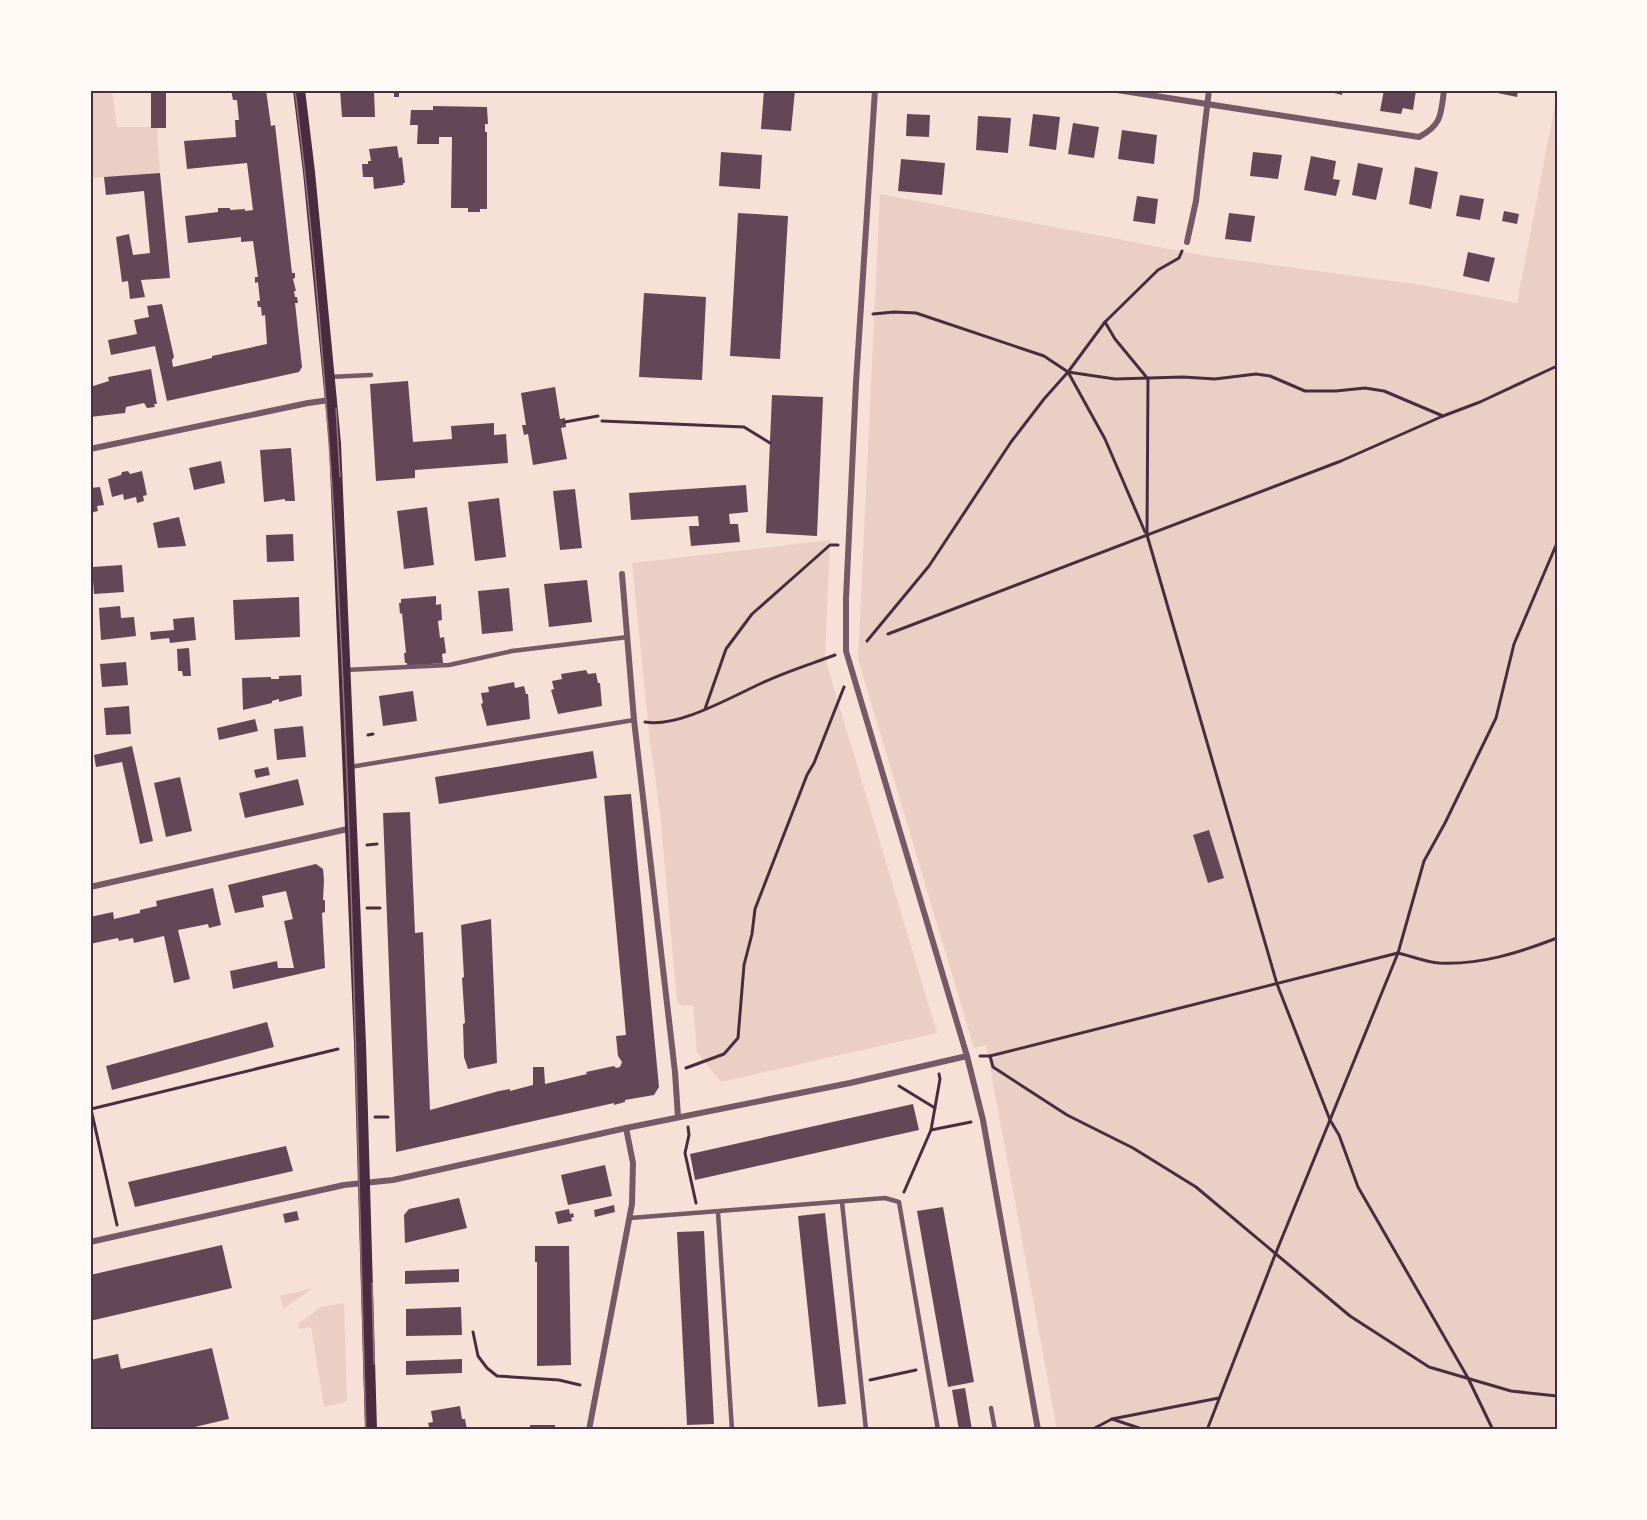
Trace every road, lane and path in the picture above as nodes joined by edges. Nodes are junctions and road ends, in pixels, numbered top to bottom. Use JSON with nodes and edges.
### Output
{"nodes":[{"id":1,"x":299,"y":90,"type":"edge"},
{"id":2,"x":875,"y":90,"type":"edge"},
{"id":3,"x":1117,"y":90,"type":"edge"},
{"id":4,"x":1209,"y":90,"type":"edge"},
{"id":5,"x":1444,"y":90,"type":"edge"},
{"id":6,"x":1207,"y":104,"type":"junction"},
{"id":7,"x":1187,"y":242,"type":"joint"},
{"id":8,"x":862,"y":315,"type":"junction"},
{"id":9,"x":1105,"y":322,"type":"junction"},
{"id":10,"x":1557,"y":366,"type":"edge"},
{"id":11,"x":1068,"y":372,"type":"junction"},
{"id":12,"x":371,"y":375,"type":"dead end"},
{"id":13,"x":329,"y":377,"type":"junction"},
{"id":14,"x":1148,"y":379,"type":"junction"},
{"id":15,"x":332,"y":400,"type":"junction"},
{"id":16,"x":598,"y":416,"type":"dead end"},
{"id":17,"x":1443,"y":416,"type":"junction"},
{"id":18,"x":565,"y":422,"type":"dead end"},
{"id":19,"x":602,"y":422,"type":"dead end"},
{"id":20,"x":770,"y":443,"type":"dead end"},
{"id":21,"x":90,"y":449,"type":"edge"},
{"id":22,"x":1146,"y":535,"type":"junction"},
{"id":23,"x":1557,"y":543,"type":"edge"},
{"id":24,"x":849,"y":544,"type":"junction"},
{"id":25,"x":622,"y":574,"type":"dead end"},
{"id":26,"x":888,"y":634,"type":"dead end"},
{"id":27,"x":628,"y":637,"type":"junction"},
{"id":28,"x":867,"y":641,"type":"dead end"},
{"id":29,"x":846,"y":651,"type":"junction"},
{"id":30,"x":345,"y":670,"type":"junction"},
{"id":31,"x":851,"y":672,"type":"junction"},
{"id":32,"x":705,"y":709,"type":"junction"},
{"id":33,"x":634,"y":720,"type":"junction"},
{"id":34,"x":373,"y":734,"type":"dead end"},
{"id":35,"x":368,"y":735,"type":"dead end"},
{"id":36,"x":350,"y":767,"type":"junction"},
{"id":37,"x":352,"y":828,"type":"junction"},
{"id":38,"x":90,"y":887,"type":"edge"},
{"id":39,"x":1557,"y":938,"type":"edge"},
{"id":40,"x":1398,"y":953,"type":"junction"},
{"id":41,"x":1277,"y":984,"type":"junction"},
{"id":42,"x":338,"y":1049,"type":"dead end"},
{"id":43,"x":967,"y":1056,"type":"junction"},
{"id":44,"x":990,"y":1056,"type":"junction"},
{"id":45,"x":937,"y":1063,"type":"junction"},
{"id":46,"x":675,"y":1072,"type":"junction"},
{"id":47,"x":899,"y":1086,"type":"dead end"},
{"id":48,"x":90,"y":1102,"type":"edge"},
{"id":49,"x":935,"y":1108,"type":"junction"},
{"id":50,"x":92,"y":1109,"type":"junction"},
{"id":51,"x":686,"y":1116,"type":"junction"},
{"id":52,"x":678,"y":1117,"type":"junction"},
{"id":53,"x":982,"y":1120,"type":"junction"},
{"id":54,"x":1330,"y":1120,"type":"junction"},
{"id":55,"x":626,"y":1128,"type":"junction"},
{"id":56,"x":931,"y":1130,"type":"junction"},
{"id":57,"x":364,"y":1182,"type":"junction"},
{"id":58,"x":842,"y":1202,"type":"junction"},
{"id":59,"x":899,"y":1202,"type":"junction"},
{"id":60,"x":718,"y":1212,"type":"junction"},
{"id":61,"x":698,"y":1213,"type":"junction"},
{"id":62,"x":630,"y":1218,"type":"junction"},
{"id":63,"x":117,"y":1226,"type":"dead end"},
{"id":64,"x":90,"y":1242,"type":"edge"},
{"id":65,"x":1275,"y":1255,"type":"junction"},
{"id":66,"x":473,"y":1332,"type":"dead end"},
{"id":67,"x":927,"y":1368,"type":"junction"},
{"id":68,"x":1468,"y":1378,"type":"junction"},
{"id":69,"x":861,"y":1381,"type":"junction"},
{"id":70,"x":580,"y":1385,"type":"dead end"},
{"id":71,"x":1557,"y":1396,"type":"edge"},
{"id":72,"x":1219,"y":1398,"type":"junction"},
{"id":73,"x":991,"y":1408,"type":"dead end"},
{"id":74,"x":1112,"y":1419,"type":"junction"},
{"id":75,"x":371,"y":1430,"type":"edge"},
{"id":76,"x":589,"y":1430,"type":"edge"},
{"id":77,"x":732,"y":1430,"type":"edge"},
{"id":78,"x":866,"y":1430,"type":"edge"},
{"id":79,"x":938,"y":1430,"type":"edge"},
{"id":80,"x":995,"y":1430,"type":"edge"},
{"id":81,"x":1038,"y":1430,"type":"edge"},
{"id":82,"x":1091,"y":1430,"type":"edge"},
{"id":83,"x":1145,"y":1430,"type":"edge"},
{"id":84,"x":1207,"y":1430,"type":"edge"},
{"id":85,"x":1493,"y":1430,"type":"edge"}],
"edges":[{"from":1,"to":13,"type":"main road"},
{"from":2,"to":8,"type":"street"},
{"from":3,"to":6,"type":"street"},
{"from":4,"to":6,"type":"street"},
{"from":5,"to":6,"type":"street"},
{"from":6,"to":7,"type":"street"},
{"from":7,"to":9,"type":"path"},
{"from":8,"to":11,"type":"path"},
{"from":8,"to":24,"type":"street"},
{"from":9,"to":11,"type":"path"},
{"from":9,"to":14,"type":"path"},
{"from":10,"to":17,"type":"path"},
{"from":11,"to":14,"type":"path"},
{"from":11,"to":22,"type":"path"},
{"from":11,"to":28,"type":"path"},
{"from":12,"to":13,"type":"lane"},
{"from":13,"to":15,"type":"main road"},
{"from":14,"to":17,"type":"path"},
{"from":14,"to":22,"type":"path"},
{"from":15,"to":21,"type":"street"},
{"from":15,"to":30,"type":"main road"},
{"from":16,"to":18,"type":"path"},
{"from":17,"to":22,"type":"path"},
{"from":19,"to":20,"type":"path"},
{"from":22,"to":26,"type":"path"},
{"from":22,"to":41,"type":"path"},
{"from":23,"to":40,"type":"path"},
{"from":24,"to":29,"type":"street"},
{"from":24,"to":32,"type":"path"},
{"from":25,"to":27,"type":"street"},
{"from":27,"to":30,"type":"lane"},
{"from":27,"to":33,"type":"street"},
{"from":29,"to":31,"type":"street"},
{"from":29,"to":32,"type":"path"},
{"from":30,"to":36,"type":"main road"},
{"from":31,"to":43,"type":"street"},
{"from":31,"to":46,"type":"path"},
{"from":32,"to":33,"type":"path"},
{"from":33,"to":36,"type":"lane"},
{"from":33,"to":46,"type":"street"},
{"from":34,"to":35,"type":"path"},
{"from":36,"to":37,"type":"main road"},
{"from":37,"to":38,"type":"street"},
{"from":37,"to":57,"type":"main road"},
{"from":39,"to":40,"type":"path"},
{"from":40,"to":41,"type":"path"},
{"from":40,"to":54,"type":"path"},
{"from":41,"to":44,"type":"path"},
{"from":41,"to":54,"type":"path"},
{"from":42,"to":50,"type":"path"},
{"from":43,"to":44,"type":"path"},
{"from":43,"to":45,"type":"street"},
{"from":43,"to":53,"type":"street"},
{"from":44,"to":65,"type":"path"},
{"from":45,"to":49,"type":"path"},
{"from":45,"to":51,"type":"street"},
{"from":46,"to":52,"type":"street"},
{"from":47,"to":49,"type":"path"},
{"from":48,"to":50,"type":"path"},
{"from":49,"to":56,"type":"path"},
{"from":50,"to":63,"type":"path"},
{"from":51,"to":52,"type":"street"},
{"from":51,"to":61,"type":"path"},
{"from":52,"to":55,"type":"street"},
{"from":53,"to":56,"type":"path"},
{"from":53,"to":81,"type":"street"},
{"from":54,"to":65,"type":"path"},
{"from":54,"to":68,"type":"path"},
{"from":55,"to":57,"type":"street"},
{"from":55,"to":62,"type":"street"},
{"from":56,"to":59,"type":"path"},
{"from":57,"to":64,"type":"street"},
{"from":57,"to":75,"type":"main road"},
{"from":58,"to":59,"type":"lane"},
{"from":58,"to":60,"type":"lane"},
{"from":58,"to":69,"type":"lane"},
{"from":59,"to":67,"type":"lane"},
{"from":60,"to":61,"type":"lane"},
{"from":60,"to":77,"type":"lane"},
{"from":61,"to":62,"type":"lane"},
{"from":62,"to":76,"type":"street"},
{"from":65,"to":68,"type":"path"},
{"from":65,"to":72,"type":"path"},
{"from":66,"to":70,"type":"path"},
{"from":67,"to":69,"type":"path"},
{"from":67,"to":79,"type":"lane"},
{"from":68,"to":71,"type":"path"},
{"from":68,"to":85,"type":"path"},
{"from":69,"to":78,"type":"lane"},
{"from":72,"to":74,"type":"path"},
{"from":72,"to":84,"type":"path"},
{"from":73,"to":80,"type":"lane"},
{"from":74,"to":82,"type":"path"},
{"from":74,"to":83,"type":"path"}]}
